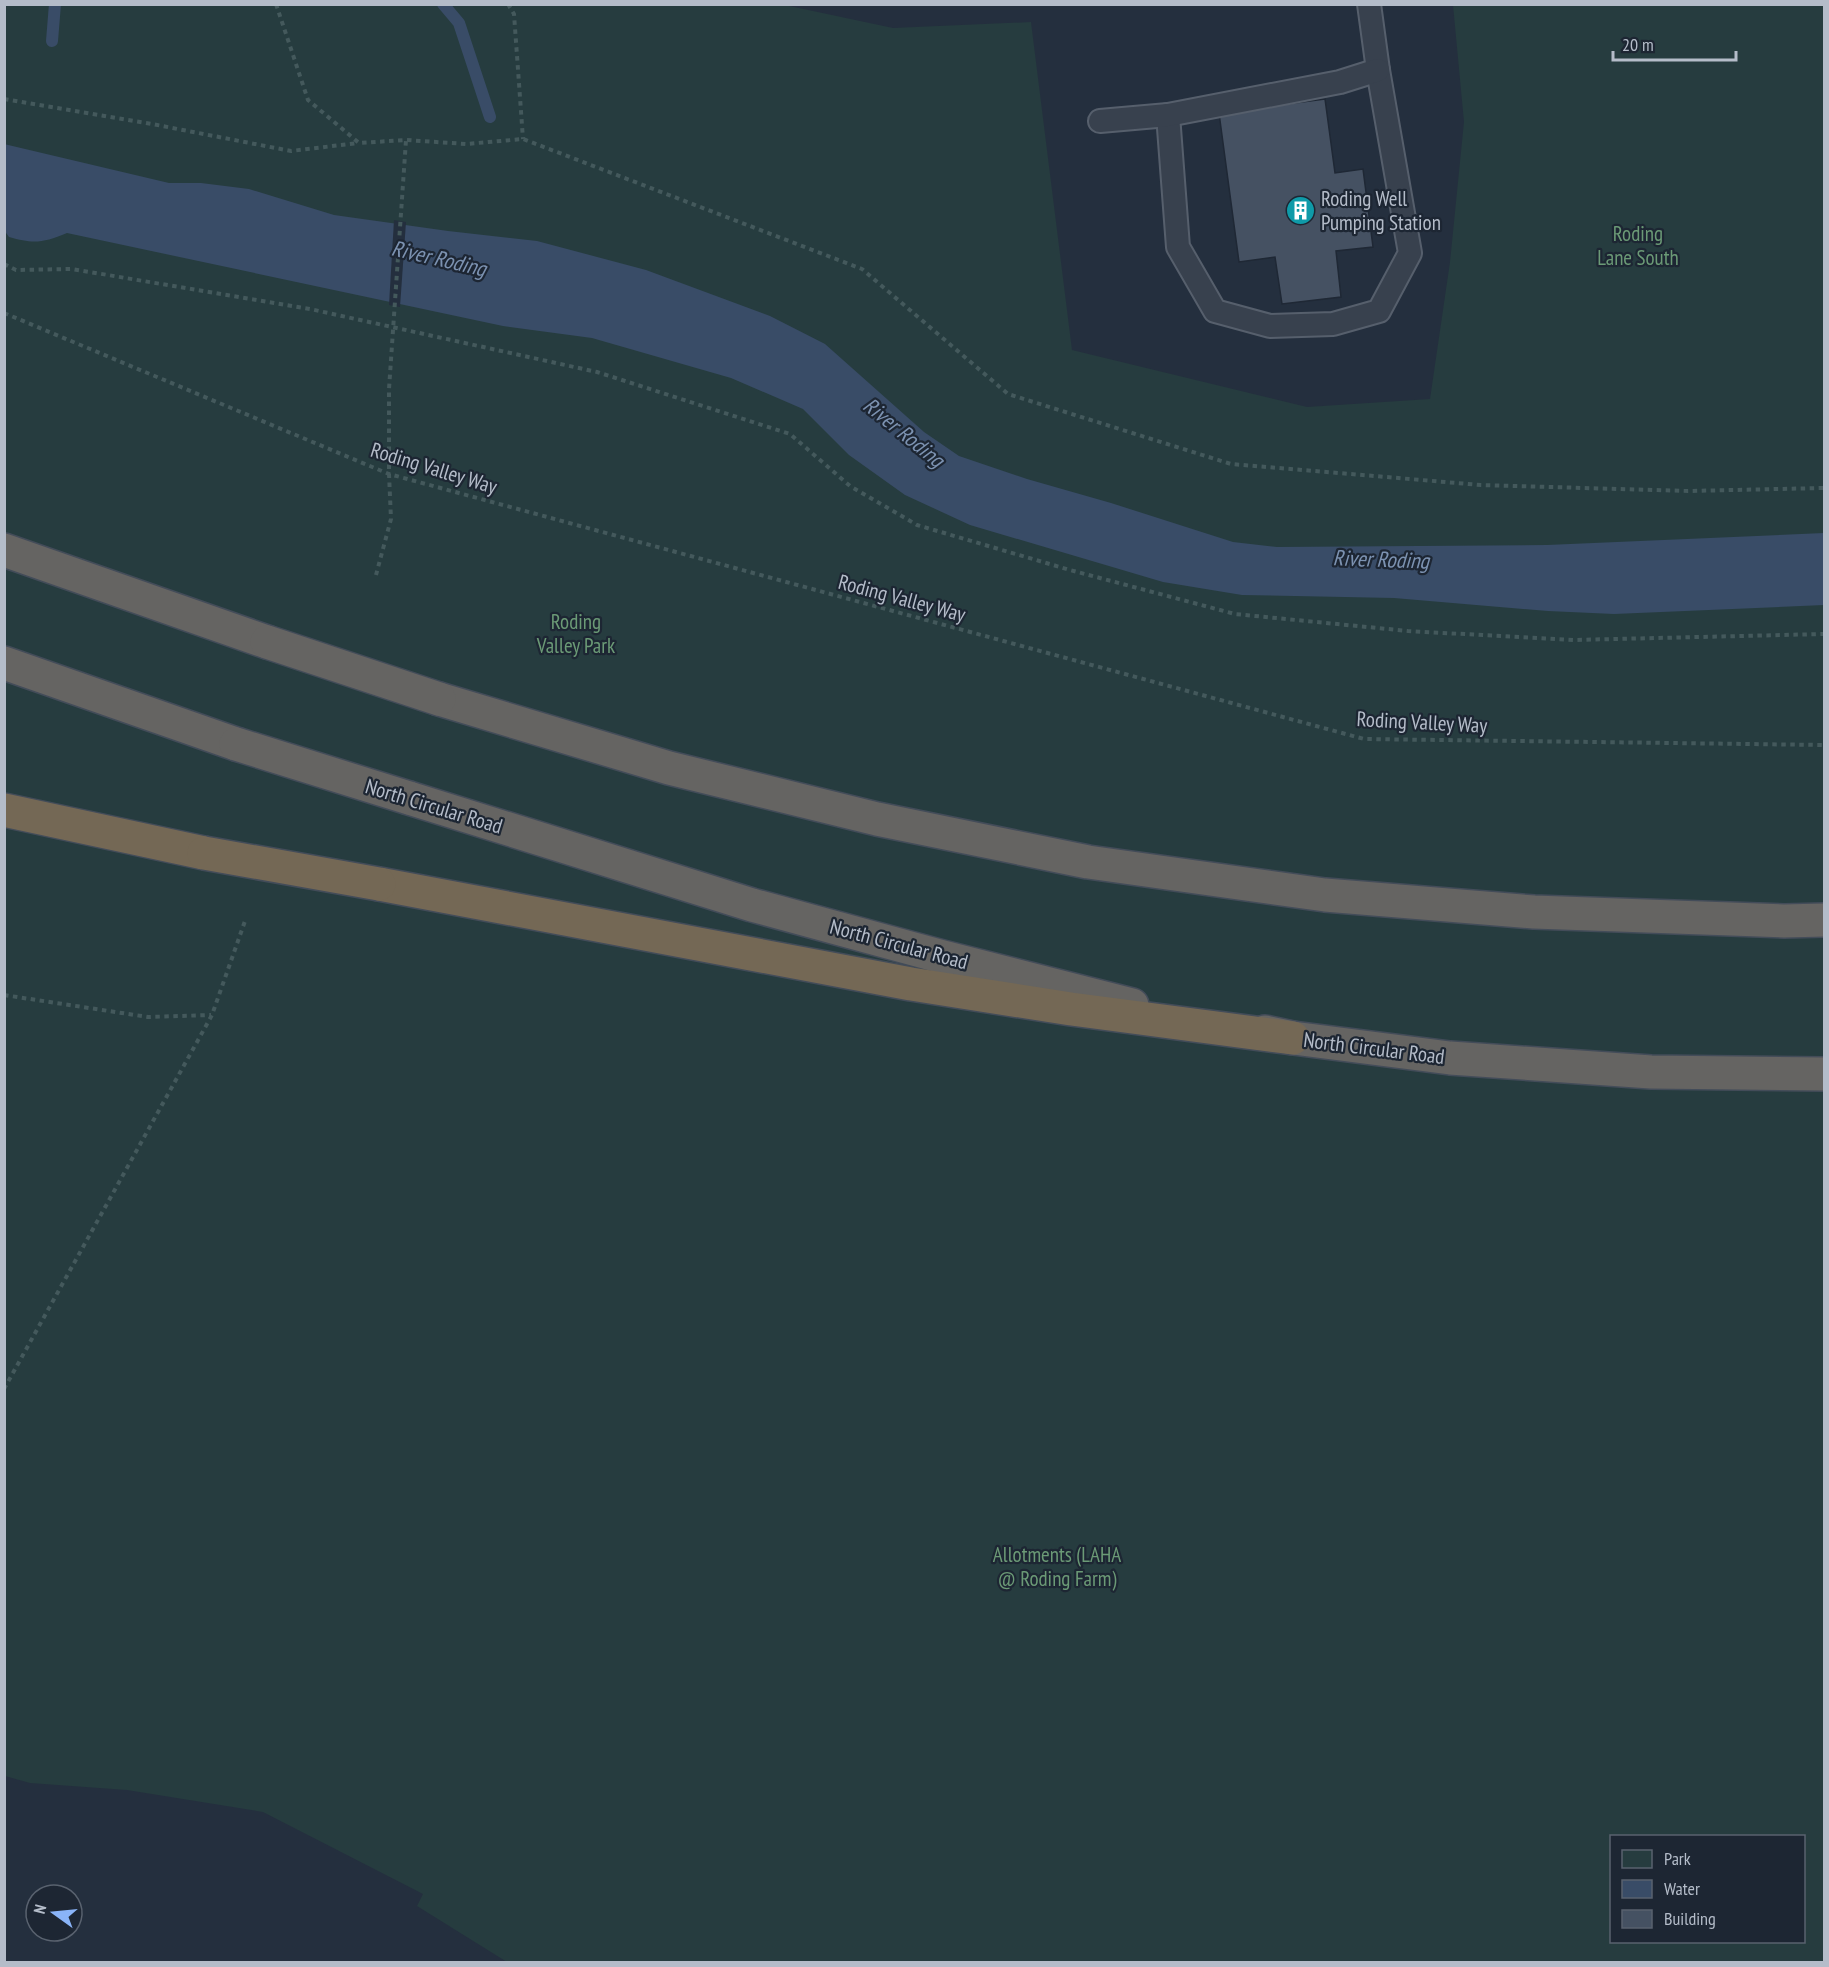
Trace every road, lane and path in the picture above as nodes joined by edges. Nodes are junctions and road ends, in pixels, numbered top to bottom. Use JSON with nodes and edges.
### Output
{"nodes":[{"id":1,"x":276,"y":4,"type":"edge"},
{"id":2,"x":508,"y":4,"type":"edge"},
{"id":3,"x":1370,"y":4,"type":"edge"},
{"id":4,"x":1378,"y":70,"type":"junction"},
{"id":5,"x":4,"y":99,"type":"edge"},
{"id":6,"x":1168,"y":115,"type":"junction"},
{"id":7,"x":1100,"y":121,"type":"dead end"},
{"id":8,"x":523,"y":139,"type":"junction"},
{"id":9,"x":406,"y":140,"type":"junction"},
{"id":10,"x":359,"y":143,"type":"junction"},
{"id":11,"x":4,"y":264,"type":"edge"},
{"id":12,"x":4,"y":313,"type":"edge"},
{"id":13,"x":392,"y":328,"type":"junction"},
{"id":14,"x":388,"y":474,"type":"junction"},
{"id":15,"x":1824,"y":488,"type":"edge"},
{"id":16,"x":4,"y":550,"type":"edge"},
{"id":17,"x":376,"y":576,"type":"dead end"},
{"id":18,"x":1824,"y":634,"type":"edge"},
{"id":19,"x":4,"y":663,"type":"edge"},
{"id":20,"x":1824,"y":745,"type":"edge"},
{"id":21,"x":4,"y":810,"type":"edge"},
{"id":22,"x":1824,"y":920,"type":"edge"},
{"id":23,"x":245,"y":921,"type":"dead end"},
{"id":24,"x":4,"y":995,"type":"edge"},
{"id":25,"x":212,"y":1015,"type":"junction"},
{"id":26,"x":1293,"y":1038,"type":"junction"},
{"id":27,"x":1824,"y":1074,"type":"edge"},
{"id":28,"x":4,"y":1389,"type":"edge"}],
"edges":[{"from":1,"to":10,"type":"path"},
{"from":2,"to":8,"type":"path"},
{"from":3,"to":4,"type":"lane"},
{"from":4,"to":6,"type":"lane"},
{"from":4,"to":6,"type":"lane"},
{"from":5,"to":10,"type":"path"},
{"from":6,"to":7,"type":"lane"},
{"from":8,"to":9,"type":"path"},
{"from":8,"to":15,"type":"path"},
{"from":9,"to":10,"type":"path"},
{"from":9,"to":13,"type":"path"},
{"from":11,"to":13,"type":"path"},
{"from":12,"to":14,"type":"path","name":"Roding Valley Way"},
{"from":13,"to":14,"type":"path"},
{"from":13,"to":18,"type":"path"},
{"from":14,"to":17,"type":"path"},
{"from":14,"to":20,"type":"path","name":"Roding Valley Way"},
{"from":16,"to":22,"type":"highway","bridge":true},
{"from":19,"to":26,"type":"highway","name":"North Circular Road","bridge":true},
{"from":21,"to":26,"type":"highway","bridge":true},
{"from":23,"to":25,"type":"path"},
{"from":24,"to":25,"type":"path"},
{"from":25,"to":28,"type":"path"},
{"from":26,"to":27,"type":"highway","name":"North Circular Road"}]}
